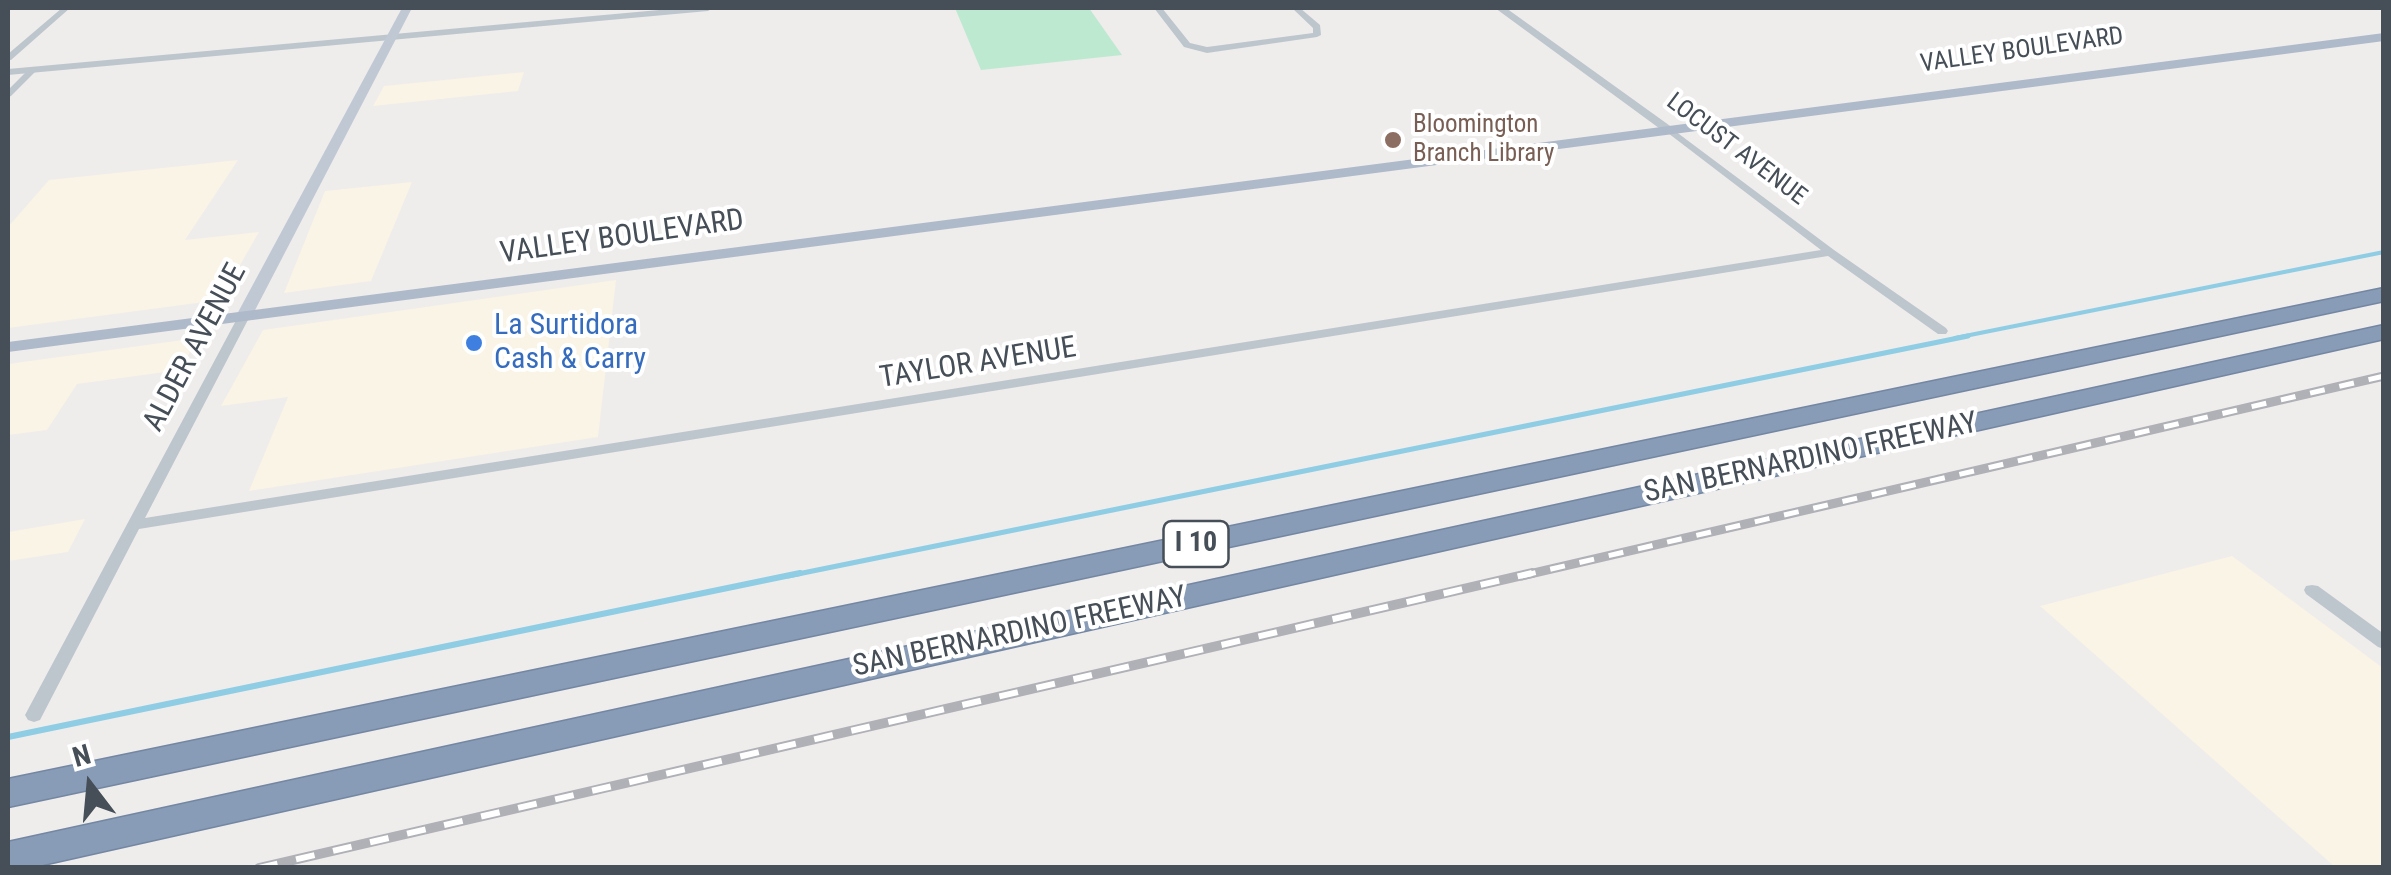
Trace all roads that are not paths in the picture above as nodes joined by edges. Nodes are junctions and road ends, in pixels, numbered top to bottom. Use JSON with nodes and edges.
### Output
{"nodes":[{"id":1,"x":66,"y":8,"type":"edge"},
{"id":2,"x":408,"y":8,"type":"edge"},
{"id":3,"x":708,"y":8,"type":"edge"},
{"id":4,"x":1158,"y":8,"type":"edge"},
{"id":5,"x":1296,"y":8,"type":"edge"},
{"id":6,"x":1500,"y":8,"type":"edge"},
{"id":7,"x":2384,"y":29,"type":"edge"},
{"id":8,"x":392,"y":37,"type":"junction"},
{"id":9,"x":2384,"y":37,"type":"edge"},
{"id":10,"x":8,"y":58,"type":"edge"},
{"id":11,"x":34,"y":70,"type":"junction"},
{"id":12,"x":8,"y":72,"type":"edge"},
{"id":13,"x":8,"y":94,"type":"edge"},
{"id":14,"x":1667,"y":128,"type":"junction"},
{"id":15,"x":1830,"y":252,"type":"junction"},
{"id":16,"x":2384,"y":294,"type":"edge"},
{"id":17,"x":244,"y":316,"type":"junction"},
{"id":18,"x":1942,"y":332,"type":"dead end"},
{"id":19,"x":2384,"y":332,"type":"edge"},
{"id":20,"x":8,"y":346,"type":"edge"},
{"id":21,"x":134,"y":524,"type":"junction"},
{"id":22,"x":2312,"y":590,"type":"dead end"},
{"id":23,"x":2384,"y":643,"type":"edge"},
{"id":24,"x":34,"y":715,"type":"dead end"},
{"id":25,"x":8,"y":793,"type":"edge"},
{"id":26,"x":8,"y":856,"type":"edge"}],
"edges":[{"from":1,"to":10,"type":"street"},
{"from":2,"to":8,"type":"main road","name":"ALDER AVENUE"},
{"from":3,"to":8,"type":"street"},
{"from":4,"to":5,"type":"street"},
{"from":6,"to":14,"type":"street","name":"LOCUST AVENUE"},
{"from":7,"to":14,"type":"main road","name":"VALLEY BOULEVARD"},
{"from":8,"to":11,"type":"street"},
{"from":8,"to":17,"type":"main road","name":"ALDER AVENUE"},
{"from":9,"to":14,"type":"main road","name":"VALLEY BOULEVARD"},
{"from":11,"to":12,"type":"street"},
{"from":11,"to":13,"type":"street"},
{"from":14,"to":15,"type":"street","name":"LOCUST AVENUE"},
{"from":14,"to":17,"type":"main road","name":"VALLEY BOULEVARD"},
{"from":15,"to":18,"type":"street","name":"LOCUST AVENUE"},
{"from":15,"to":21,"type":"street","name":"TAYLOR AVENUE"},
{"from":16,"to":25,"type":"highway","name":"SAN BERNARDINO FREEWAY","number":"I 10"},
{"from":17,"to":20,"type":"main road","name":"VALLEY BOULEVARD"},
{"from":17,"to":21,"type":"street","name":"ALDER AVENUE"},
{"from":19,"to":26,"type":"highway","name":"SAN BERNARDINO FREEWAY","number":"I 10"},
{"from":21,"to":24,"type":"street","name":"ALDER AVENUE"},
{"from":22,"to":23,"type":"street"}]}
